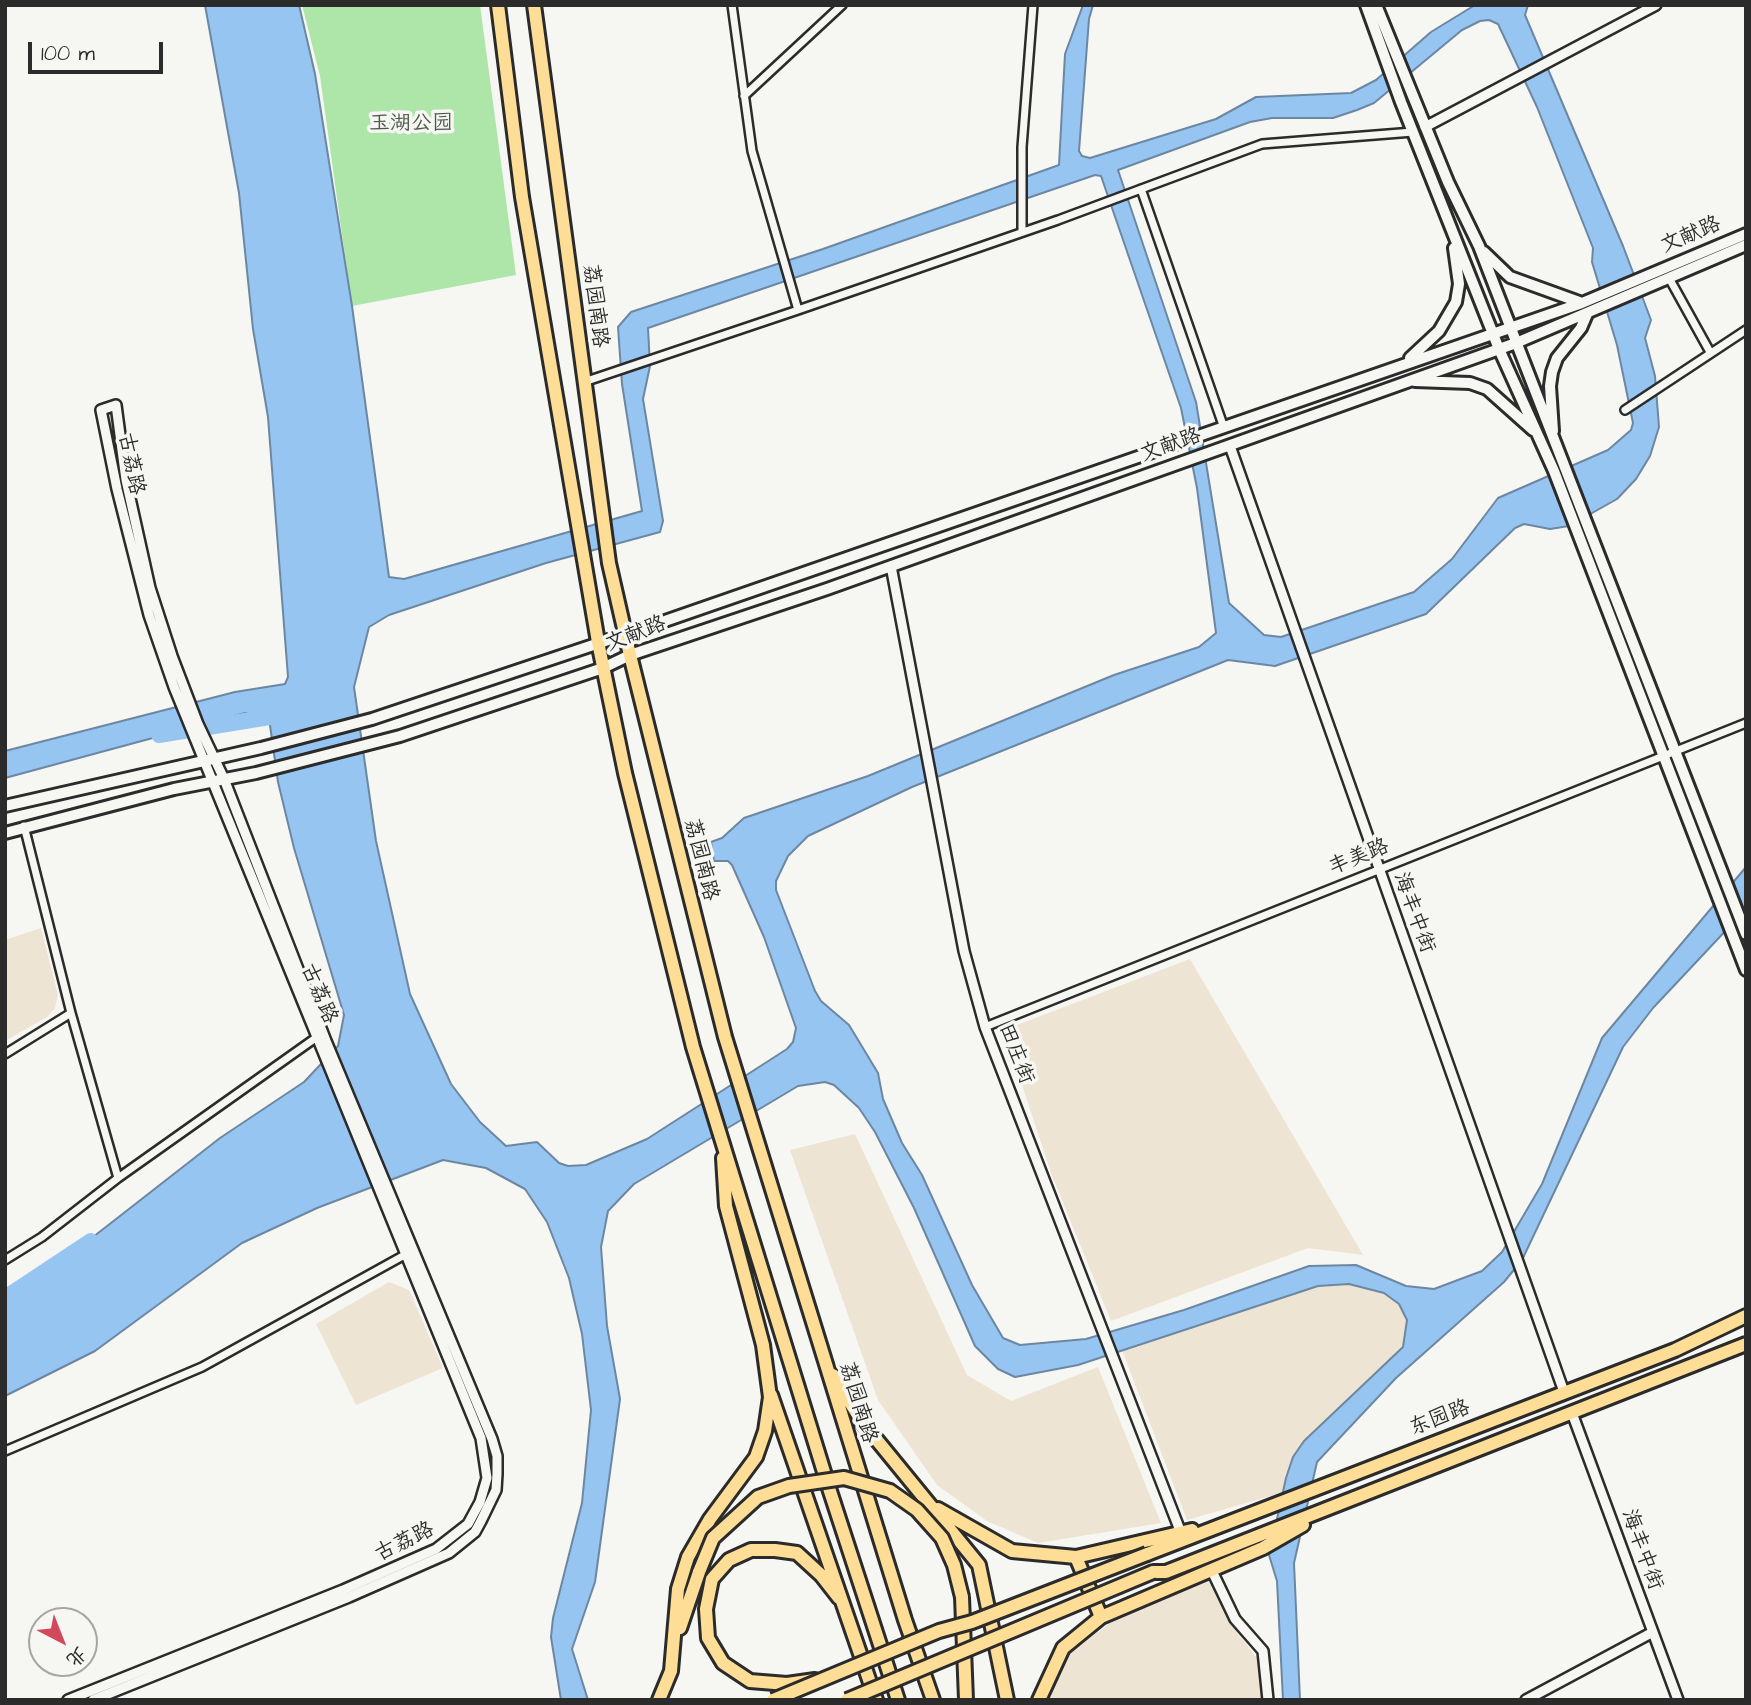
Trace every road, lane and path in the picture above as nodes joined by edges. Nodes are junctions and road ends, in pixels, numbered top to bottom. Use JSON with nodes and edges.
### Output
{"nodes":[{"id":1,"x":498,"y":5,"type":"edge"},
{"id":2,"x":534,"y":5,"type":"edge"},
{"id":3,"x":732,"y":5,"type":"edge"},
{"id":4,"x":842,"y":5,"type":"edge"},
{"id":5,"x":1033,"y":5,"type":"edge"},
{"id":6,"x":1366,"y":5,"type":"edge"},
{"id":7,"x":1376,"y":5,"type":"edge"},
{"id":8,"x":1656,"y":5,"type":"edge"},
{"id":9,"x":1387,"y":48,"type":"junction"},
{"id":10,"x":744,"y":96,"type":"junction"},
{"id":11,"x":1425,"y":127,"type":"junction"},
{"id":12,"x":1413,"y":132,"type":"junction"},
{"id":13,"x":1141,"y":189,"type":"junction"},
{"id":14,"x":1450,"y":225,"type":"junction"},
{"id":15,"x":1022,"y":232,"type":"junction"},
{"id":16,"x":1746,"y":234,"type":"edge"},
{"id":17,"x":1746,"y":245,"type":"edge"},
{"id":18,"x":1479,"y":246,"type":"junction"},
{"id":19,"x":1670,"y":278,"type":"junction"},
{"id":20,"x":1653,"y":279,"type":"junction"},
{"id":21,"x":1586,"y":301,"type":"junction"},
{"id":22,"x":797,"y":307,"type":"junction"},
{"id":23,"x":1590,"y":313,"type":"junction"},
{"id":24,"x":1510,"y":327,"type":"junction"},
{"id":25,"x":1746,"y":330,"type":"edge"},
{"id":26,"x":1493,"y":333,"type":"junction"},
{"id":27,"x":1516,"y":343,"type":"junction"},
{"id":28,"x":1499,"y":349,"type":"junction"},
{"id":29,"x":1710,"y":352,"type":"junction"},
{"id":30,"x":1406,"y":361,"type":"junction"},
{"id":31,"x":1409,"y":381,"type":"junction"},
{"id":32,"x":584,"y":382,"type":"junction"},
{"id":33,"x":1625,"y":410,"type":"dead end"},
{"id":34,"x":1223,"y":425,"type":"junction"},
{"id":35,"x":1539,"y":435,"type":"junction"},
{"id":36,"x":1553,"y":437,"type":"junction"},
{"id":37,"x":1230,"y":446,"type":"junction"},
{"id":38,"x":1584,"y":532,"type":"junction"},
{"id":39,"x":891,"y":566,"type":"junction"},
{"id":40,"x":625,"y":633,"type":"junction"},
{"id":41,"x":598,"y":642,"type":"junction"},
{"id":42,"x":630,"y":655,"type":"junction"},
{"id":43,"x":603,"y":668,"type":"junction"},
{"id":44,"x":1746,"y":723,"type":"edge"},
{"id":45,"x":1669,"y":752,"type":"junction"},
{"id":46,"x":215,"y":758,"type":"junction"},
{"id":47,"x":202,"y":761,"type":"junction"},
{"id":48,"x":224,"y":779,"type":"junction"},
{"id":49,"x":211,"y":782,"type":"junction"},
{"id":50,"x":5,"y":806,"type":"edge"},
{"id":51,"x":24,"y":826,"type":"junction"},
{"id":52,"x":5,"y":833,"type":"edge"},
{"id":53,"x":1379,"y":869,"type":"junction"},
{"id":54,"x":1746,"y":934,"type":"edge"},
{"id":55,"x":1746,"y":970,"type":"edge"},
{"id":56,"x":71,"y":1013,"type":"junction"},
{"id":57,"x":985,"y":1027,"type":"junction"},
{"id":58,"x":321,"y":1041,"type":"junction"},
{"id":59,"x":5,"y":1054,"type":"edge"},
{"id":60,"x":723,"y":1141,"type":"junction"},
{"id":61,"x":118,"y":1178,"type":"junction"},
{"id":62,"x":410,"y":1252,"type":"junction"},
{"id":63,"x":5,"y":1260,"type":"edge"},
{"id":64,"x":1746,"y":1316,"type":"edge"},
{"id":65,"x":1746,"y":1345,"type":"edge"},
{"id":66,"x":823,"y":1358,"type":"junction"},
{"id":67,"x":768,"y":1385,"type":"junction"},
{"id":68,"x":1564,"y":1392,"type":"junction"},
{"id":69,"x":1572,"y":1413,"type":"junction"},
{"id":70,"x":5,"y":1451,"type":"edge"},
{"id":71,"x":1338,"y":1504,"type":"junction"},
{"id":72,"x":931,"y":1506,"type":"junction"},
{"id":73,"x":1260,"y":1511,"type":"junction"},
{"id":74,"x":1181,"y":1533,"type":"junction"},
{"id":75,"x":1076,"y":1557,"type":"junction"},
{"id":76,"x":1212,"y":1571,"type":"junction"},
{"id":77,"x":839,"y":1598,"type":"junction"},
{"id":78,"x":1101,"y":1617,"type":"junction"},
{"id":79,"x":1653,"y":1632,"type":"junction"},
{"id":80,"x":673,"y":1648,"type":"junction"},
{"id":81,"x":832,"y":1677,"type":"junction"},
{"id":82,"x":873,"y":1695,"type":"edge"},
{"id":83,"x":68,"y":1700,"type":"edge"},
{"id":84,"x":93,"y":1700,"type":"edge"},
{"id":85,"x":659,"y":1700,"type":"edge"},
{"id":86,"x":773,"y":1700,"type":"edge"},
{"id":87,"x":847,"y":1700,"type":"edge"},
{"id":88,"x":856,"y":1700,"type":"edge"},
{"id":89,"x":898,"y":1700,"type":"edge"},
{"id":90,"x":933,"y":1700,"type":"edge"},
{"id":91,"x":966,"y":1700,"type":"edge"},
{"id":92,"x":1007,"y":1700,"type":"edge"},
{"id":93,"x":1039,"y":1700,"type":"edge"},
{"id":94,"x":1268,"y":1700,"type":"edge"},
{"id":95,"x":1526,"y":1700,"type":"edge"},
{"id":96,"x":1678,"y":1700,"type":"edge"}],
"edges":[{"from":1,"to":41,"type":"main road"},
{"from":2,"to":32,"type":"main road","name":"荔园南路"},
{"from":3,"to":10,"type":"street"},
{"from":4,"to":10,"type":"street"},
{"from":5,"to":15,"type":"street"},
{"from":6,"to":9,"type":"main road"},
{"from":7,"to":9,"type":"main road"},
{"from":8,"to":11,"type":"street"},
{"from":9,"to":11,"type":"main road"},
{"from":9,"to":12,"type":"main road"},
{"from":10,"to":22,"type":"street"},
{"from":11,"to":18,"type":"main road"},
{"from":12,"to":13,"type":"street"},
{"from":12,"to":14,"type":"main road"},
{"from":13,"to":15,"type":"street"},
{"from":13,"to":34,"type":"street"},
{"from":14,"to":26,"type":"main road"},
{"from":14,"to":30,"type":"main road"},
{"from":15,"to":22,"type":"street"},
{"from":16,"to":20,"type":"main road","name":"文献路"},
{"from":17,"to":19,"type":"main road","name":"文献路"},
{"from":18,"to":21,"type":"main road"},
{"from":18,"to":24,"type":"main road"},
{"from":19,"to":20,"type":"main road","name":"文献路"},
{"from":19,"to":29,"type":"street"},
{"from":20,"to":21,"type":"main road"},
{"from":20,"to":23,"type":"main road","name":"文献路"},
{"from":21,"to":24,"type":"main road"},
{"from":22,"to":32,"type":"street"},
{"from":23,"to":27,"type":"main road","name":"文献路"},
{"from":23,"to":36,"type":"main road"},
{"from":24,"to":26,"type":"main road"},
{"from":24,"to":27,"type":"main road"},
{"from":25,"to":29,"type":"street"},
{"from":26,"to":28,"type":"main road"},
{"from":26,"to":30,"type":"main road"},
{"from":27,"to":28,"type":"main road","name":"文献路"},
{"from":27,"to":36,"type":"main road"},
{"from":28,"to":31,"type":"main road","name":"文献路"},
{"from":28,"to":35,"type":"main road"},
{"from":29,"to":33,"type":"street"},
{"from":30,"to":34,"type":"main road"},
{"from":31,"to":35,"type":"main road"},
{"from":31,"to":37,"type":"main road","name":"文献路"},
{"from":32,"to":40,"type":"main road","name":"荔园南路"},
{"from":34,"to":40,"type":"main road"},
{"from":35,"to":38,"type":"main road"},
{"from":36,"to":38,"type":"main road"},
{"from":37,"to":39,"type":"main road","name":"文献路"},
{"from":37,"to":53,"type":"street","name":"海丰中街"},
{"from":38,"to":45,"type":"main road"},
{"from":39,"to":42,"type":"main road","name":"文献路"},
{"from":39,"to":57,"type":"street","name":"田庄街"},
{"from":40,"to":41,"type":"main road"},
{"from":40,"to":42,"type":"main road","name":"荔园南路"},
{"from":41,"to":43,"type":"main road"},
{"from":41,"to":46,"type":"main road"},
{"from":42,"to":43,"type":"main road","name":"文献路"},
{"from":42,"to":66,"type":"main road","name":"荔园南路"},
{"from":43,"to":48,"type":"main road","name":"文献路"},
{"from":43,"to":60,"type":"main road"},
{"from":44,"to":45,"type":"street","name":"丰美路"},
{"from":45,"to":53,"type":"street","name":"丰美路"},
{"from":45,"to":54,"type":"main road"},
{"from":45,"to":55,"type":"main road"},
{"from":46,"to":47,"type":"main road"},
{"from":46,"to":47,"type":"street","name":"古荔路"},
{"from":46,"to":48,"type":"street","name":"古荔路"},
{"from":47,"to":49,"type":"street","name":"古荔路"},
{"from":47,"to":50,"type":"main road"},
{"from":48,"to":49,"type":"main road","name":"文献路"},
{"from":48,"to":58,"type":"street","name":"古荔路"},
{"from":49,"to":51,"type":"main road","name":"文献路"},
{"from":49,"to":58,"type":"street","name":"古荔路"},
{"from":51,"to":52,"type":"main road","name":"文献路"},
{"from":51,"to":56,"type":"street"},
{"from":53,"to":57,"type":"street","name":"丰美路"},
{"from":53,"to":68,"type":"street","name":"海丰中街"},
{"from":56,"to":59,"type":"street"},
{"from":56,"to":61,"type":"street"},
{"from":57,"to":74,"type":"street","name":"田庄街"},
{"from":58,"to":61,"type":"street"},
{"from":58,"to":62,"type":"street","name":"古荔路"},
{"from":60,"to":67,"type":"main road"},
{"from":60,"to":89,"type":"main road"},
{"from":61,"to":63,"type":"street"},
{"from":62,"to":70,"type":"street"},
{"from":62,"to":83,"type":"street","name":"古荔路"},
{"from":62,"to":84,"type":"street","name":"古荔路"},
{"from":64,"to":68,"type":"main road","name":"东园路"},
{"from":65,"to":69,"type":"main road","name":"东园路"},
{"from":66,"to":72,"type":"main road"},
{"from":66,"to":90,"type":"main road","name":"荔园南路"},
{"from":67,"to":77,"type":"main road"},
{"from":67,"to":80,"type":"main road"},
{"from":68,"to":73,"type":"main road","name":"东园路"},
{"from":69,"to":71,"type":"main road","name":"东园路"},
{"from":69,"to":79,"type":"street","name":"海丰中街"},
{"from":71,"to":76,"type":"main road"},
{"from":71,"to":82,"type":"main road","name":"东园路","bridge":true},
{"from":72,"to":75,"type":"main road"},
{"from":72,"to":92,"type":"main road"},
{"from":73,"to":74,"type":"main road"},
{"from":73,"to":81,"type":"main road","name":"东园路","bridge":true},
{"from":74,"to":75,"type":"main road"},
{"from":75,"to":78,"type":"main road"},
{"from":76,"to":78,"type":"main road"},
{"from":76,"to":94,"type":"street"},
{"from":77,"to":81,"type":"main road","bridge":true},
{"from":77,"to":82,"type":"main road"},
{"from":78,"to":93,"type":"main road"},
{"from":79,"to":95,"type":"street"},
{"from":79,"to":96,"type":"street","name":"海丰中街"},
{"from":80,"to":85,"type":"main road"},
{"from":80,"to":91,"type":"main road","bridge":true},
{"from":81,"to":86,"type":"main road","bridge":true},
{"from":82,"to":87,"type":"main road","bridge":true},
{"from":82,"to":88,"type":"main road","bridge":true}]}
